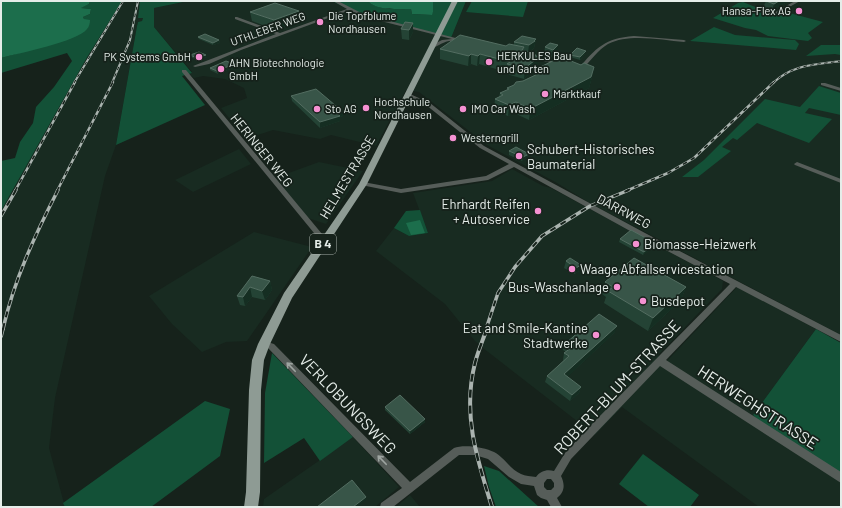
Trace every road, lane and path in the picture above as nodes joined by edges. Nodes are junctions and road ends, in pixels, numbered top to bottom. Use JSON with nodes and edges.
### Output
{"nodes":[{"id":1,"x":335,"y":1,"type":"edge"},
{"id":2,"x":455,"y":1,"type":"edge"},
{"id":3,"x":798,"y":1,"type":"edge"},
{"id":4,"x":349,"y":9,"type":"junction"},
{"id":5,"x":774,"y":14,"type":"dead end"},
{"id":6,"x":236,"y":18,"type":"dead end"},
{"id":7,"x":279,"y":34,"type":"junction"},
{"id":8,"x":438,"y":34,"type":"junction"},
{"id":9,"x":464,"y":40,"type":"junction"},
{"id":10,"x":684,"y":41,"type":"dead end"},
{"id":11,"x":471,"y":42,"type":"edge"},
{"id":12,"x":432,"y":47,"type":"junction"},
{"id":13,"x":521,"y":54,"type":"edge"},
{"id":14,"x":194,"y":66,"type":"dead end"},
{"id":15,"x":567,"y":66,"type":"edge"},
{"id":16,"x":574,"y":67,"type":"edge"},
{"id":17,"x":580,"y":69,"type":"junction"},
{"id":18,"x":586,"y":70,"type":"edge"},
{"id":19,"x":184,"y":71,"type":"dead end"},
{"id":20,"x":823,"y":84,"type":"dead end"},
{"id":21,"x":841,"y":90,"type":"edge"},
{"id":22,"x":408,"y":95,"type":"junction"},
{"id":23,"x":425,"y":102,"type":"junction"},
{"id":24,"x":405,"y":104,"type":"junction"},
{"id":25,"x":514,"y":164,"type":"junction"},
{"id":26,"x":797,"y":164,"type":"dead end"},
{"id":27,"x":841,"y":181,"type":"edge"},
{"id":28,"x":363,"y":184,"type":"junction"},
{"id":29,"x":325,"y":242,"type":"junction"},
{"id":30,"x":736,"y":283,"type":"junction"},
{"id":31,"x":841,"y":339,"type":"edge"},
{"id":32,"x":264,"y":344,"type":"junction"},
{"id":33,"x":660,"y":361,"type":"junction"},
{"id":34,"x":555,"y":478,"type":"junction"},
{"id":35,"x":841,"y":478,"type":"edge"},
{"id":36,"x":538,"y":482,"type":"junction"},
{"id":37,"x":409,"y":488,"type":"junction"},
{"id":38,"x":550,"y":495,"type":"junction"},
{"id":39,"x":251,"y":507,"type":"edge"},
{"id":40,"x":385,"y":507,"type":"edge"},
{"id":41,"x":557,"y":507,"type":"edge"}],
"edges":[{"from":1,"to":4,"type":"street"},
{"from":2,"to":8,"type":"main road","name":"HELMESTRASSE","number":"B 4"},
{"from":3,"to":5,"type":"street"},
{"from":4,"to":7,"type":"street","name":"UTHLEBER WEG"},
{"from":4,"to":8,"type":"street"},
{"from":6,"to":7,"type":"street"},
{"from":7,"to":14,"type":"street","name":"UTHLEBER WEG"},
{"from":8,"to":9,"type":"street"},
{"from":8,"to":12,"type":"main road","name":"HELMESTRASSE","number":"B 4"},
{"from":9,"to":11,"type":"street"},
{"from":9,"to":12,"type":"street"},
{"from":10,"to":17,"type":"street"},
{"from":12,"to":22,"type":"main road","name":"HELMESTRASSE","number":"B 4"},
{"from":13,"to":15,"type":"street"},
{"from":16,"to":17,"type":"street"},
{"from":17,"to":18,"type":"street"},
{"from":19,"to":29,"type":"street","name":"HERINGER WEG"},
{"from":20,"to":21,"type":"street"},
{"from":22,"to":23,"type":"street","name":"DARRWEG"},
{"from":22,"to":24,"type":"main road","name":"HELMESTRASSE","number":"B 4"},
{"from":23,"to":24,"type":"street"},
{"from":23,"to":25,"type":"street","name":"DARRWEG"},
{"from":24,"to":28,"type":"main road","name":"HELMESTRASSE","number":"B 4"},
{"from":25,"to":28,"type":"street"},
{"from":25,"to":30,"type":"street","name":"DARRWEG"},
{"from":26,"to":27,"type":"street"},
{"from":28,"to":29,"type":"main road","name":"HELMESTRASSE","number":"B 4"},
{"from":29,"to":32,"type":"main road","name":"HELMESTRASSE","number":"B 4"},
{"from":30,"to":31,"type":"street","name":"DARRWEG"},
{"from":30,"to":33,"type":"street","name":"ROBERT-BLUM-STRASSE"},
{"from":37,"to":32,"type":"street","name":"VERLOBUNGSWEG","one_way":true},
{"from":32,"to":39,"type":"main road","name":"HELMESTRASSE","number":"B 4"},
{"from":33,"to":34,"type":"street","name":"ROBERT-BLUM-STRASSE"},
{"from":33,"to":35,"type":"street","name":"HERWEGHSTRASSE"},
{"from":34,"to":36,"type":"street"},
{"from":34,"to":38,"type":"street"},
{"from":36,"to":37,"type":"street"},
{"from":36,"to":38,"type":"street"},
{"from":37,"to":40,"type":"street"},
{"from":38,"to":41,"type":"street"}]}
